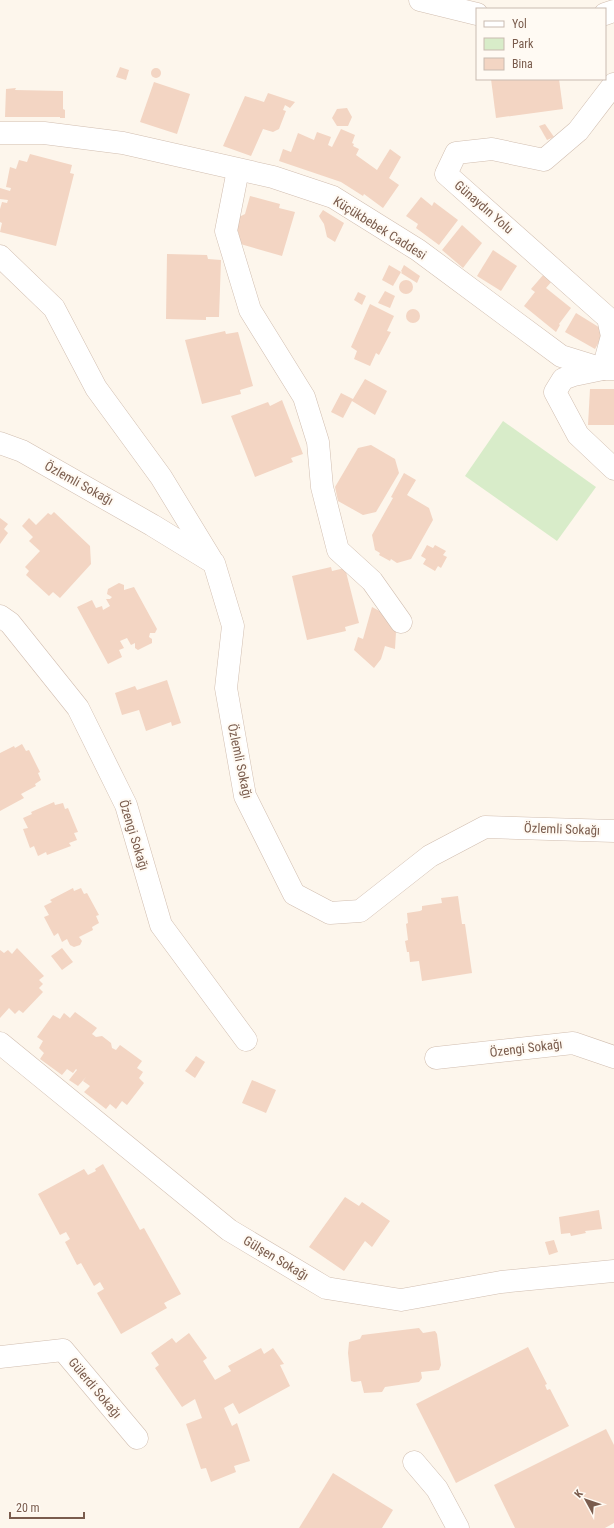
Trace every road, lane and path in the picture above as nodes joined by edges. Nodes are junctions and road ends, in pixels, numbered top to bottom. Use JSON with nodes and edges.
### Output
{"nodes":[{"id":1,"x":420,"y":0,"type":"edge"},
{"id":2,"x":476,"y":14,"type":"edge"},
{"id":3,"x":614,"y":84,"type":"edge"},
{"id":4,"x":0,"y":133,"type":"edge"},
{"id":5,"x":238,"y":170,"type":"junction"},
{"id":6,"x":0,"y":256,"type":"edge"},
{"id":7,"x":609,"y":369,"type":"edge"},
{"id":8,"x":0,"y":443,"type":"edge"},
{"id":9,"x":614,"y":469,"type":"edge"},
{"id":10,"x":214,"y":563,"type":"junction"},
{"id":11,"x":0,"y":616,"type":"edge"},
{"id":12,"x":401,"y":622,"type":"dead end"},
{"id":13,"x":614,"y":831,"type":"edge"},
{"id":14,"x":246,"y":1040,"type":"dead end"},
{"id":15,"x":0,"y":1043,"type":"edge"},
{"id":16,"x":614,"y":1057,"type":"edge"},
{"id":17,"x":436,"y":1058,"type":"dead end"},
{"id":18,"x":614,"y":1271,"type":"edge"},
{"id":19,"x":0,"y":1357,"type":"edge"},
{"id":20,"x":137,"y":1438,"type":"dead end"},
{"id":21,"x":414,"y":1462,"type":"dead end"},
{"id":22,"x":458,"y":1528,"type":"edge"}],
"edges":[{"from":1,"to":2,"type":"street"},
{"from":3,"to":7,"type":"street","name":"Günaydın Yolu"},
{"from":4,"to":5,"type":"street","name":"Küçükbebek Caddesi"},
{"from":5,"to":7,"type":"street","name":"Küçükbebek Caddesi"},
{"from":5,"to":12,"type":"street"},
{"from":6,"to":10,"type":"street"},
{"from":7,"to":9,"type":"street"},
{"from":8,"to":10,"type":"street","name":"Özlemli Sokağı"},
{"from":10,"to":13,"type":"street","name":"Özlemli Sokağı"},
{"from":11,"to":14,"type":"street","name":"Özengi Sokağı"},
{"from":15,"to":18,"type":"street","name":"Gülşen Sokağı"},
{"from":16,"to":17,"type":"street","name":"Özengi Sokağı"},
{"from":19,"to":20,"type":"street","name":"Gülerdi Sokağı"},
{"from":21,"to":22,"type":"street"}]}
